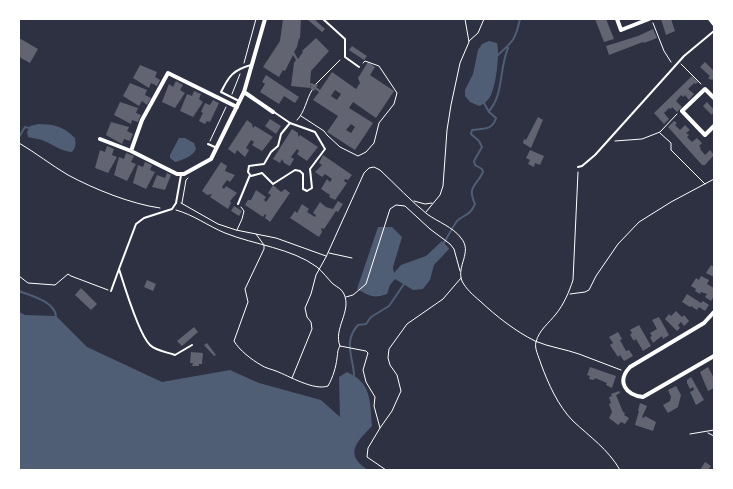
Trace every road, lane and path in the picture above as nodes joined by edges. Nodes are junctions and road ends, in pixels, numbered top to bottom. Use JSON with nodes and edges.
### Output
{"nodes":[{"id":1,"x":256,"y":19,"type":"edge"},
{"id":2,"x":266,"y":19,"type":"edge"},
{"id":3,"x":323,"y":19,"type":"edge"},
{"id":4,"x":465,"y":19,"type":"edge"},
{"id":5,"x":484,"y":19,"type":"edge"},
{"id":6,"x":617,"y":19,"type":"edge"},
{"id":7,"x":649,"y":19,"type":"edge"},
{"id":8,"x":710,"y":19,"type":"edge"},
{"id":9,"x":714,"y":24,"type":"edge"},
{"id":10,"x":714,"y":31,"type":"edge"},
{"id":11,"x":469,"y":42,"type":"junction"},
{"id":12,"x":345,"y":57,"type":"junction"},
{"id":13,"x":679,"y":62,"type":"junction"},
{"id":14,"x":253,"y":65,"type":"junction"},
{"id":15,"x":675,"y":66,"type":"junction"},
{"id":16,"x":359,"y":67,"type":"joint"},
{"id":17,"x":242,"y":68,"type":"junction"},
{"id":18,"x":316,"y":84,"type":"dead end"},
{"id":19,"x":705,"y":89,"type":"junction"},
{"id":20,"x":312,"y":90,"type":"dead end"},
{"id":21,"x":244,"y":92,"type":"junction"},
{"id":22,"x":231,"y":97,"type":"junction"},
{"id":23,"x":714,"y":98,"type":"edge"},
{"id":24,"x":240,"y":101,"type":"junction"},
{"id":25,"x":228,"y":103,"type":"junction"},
{"id":26,"x":237,"y":107,"type":"junction"},
{"id":27,"x":682,"y":111,"type":"junction"},
{"id":28,"x":273,"y":112,"type":"joint"},
{"id":29,"x":301,"y":116,"type":"junction"},
{"id":30,"x":291,"y":124,"type":"junction"},
{"id":31,"x":714,"y":126,"type":"edge"},
{"id":32,"x":660,"y":132,"type":"junction"},
{"id":33,"x":100,"y":139,"type":"dead end"},
{"id":34,"x":607,"y":141,"type":"junction"},
{"id":35,"x":19,"y":143,"type":"edge"},
{"id":36,"x":208,"y":144,"type":"joint"},
{"id":37,"x":217,"y":148,"type":"junction"},
{"id":38,"x":130,"y":151,"type":"junction"},
{"id":39,"x":578,"y":167,"type":"joint"},
{"id":40,"x":188,"y":172,"type":"junction"},
{"id":41,"x":182,"y":174,"type":"junction"},
{"id":42,"x":250,"y":175,"type":"junction"},
{"id":43,"x":714,"y":179,"type":"edge"},
{"id":44,"x":705,"y":184,"type":"junction"},
{"id":45,"x":413,"y":201,"type":"junction"},
{"id":46,"x":434,"y":202,"type":"junction"},
{"id":47,"x":238,"y":204,"type":"joint"},
{"id":48,"x":172,"y":209,"type":"junction"},
{"id":49,"x":426,"y":212,"type":"junction"},
{"id":50,"x":236,"y":230,"type":"junction"},
{"id":51,"x":256,"y":234,"type":"junction"},
{"id":52,"x":264,"y":245,"type":"junction"},
{"id":53,"x":328,"y":253,"type":"junction"},
{"id":54,"x":326,"y":257,"type":"junction"},
{"id":55,"x":352,"y":258,"type":"dead end"},
{"id":56,"x":119,"y":269,"type":"junction"},
{"id":57,"x":320,"y":269,"type":"junction"},
{"id":58,"x":460,"y":271,"type":"junction"},
{"id":59,"x":19,"y":276,"type":"edge"},
{"id":60,"x":462,"y":277,"type":"junction"},
{"id":61,"x":111,"y":291,"type":"joint"},
{"id":62,"x":568,"y":294,"type":"junction"},
{"id":63,"x":345,"y":298,"type":"junction"},
{"id":64,"x":714,"y":312,"type":"edge"},
{"id":65,"x":536,"y":341,"type":"junction"},
{"id":66,"x":192,"y":345,"type":"dead end"},
{"id":67,"x":340,"y":346,"type":"junction"},
{"id":68,"x":714,"y":356,"type":"edge"},
{"id":69,"x":625,"y":372,"type":"junction"},
{"id":70,"x":292,"y":379,"type":"junction"},
{"id":71,"x":380,"y":428,"type":"junction"},
{"id":72,"x":714,"y":430,"type":"edge"},
{"id":73,"x":706,"y":432,"type":"junction"},
{"id":74,"x":690,"y":434,"type":"dead end"},
{"id":75,"x":714,"y":436,"type":"edge"},
{"id":76,"x":386,"y":470,"type":"edge"},
{"id":77,"x":620,"y":470,"type":"edge"}],
"edges":[{"from":1,"to":17,"type":"path"},
{"from":2,"to":14,"type":"street"},
{"from":3,"to":12,"type":"lane"},
{"from":4,"to":11,"type":"path"},
{"from":5,"to":11,"type":"path"},
{"from":6,"to":7,"type":"street"},
{"from":7,"to":15,"type":"path"},
{"from":8,"to":9,"type":"street"},
{"from":10,"to":13,"type":"lane"},
{"from":11,"to":46,"type":"path"},
{"from":12,"to":16,"type":"lane"},
{"from":12,"to":18,"type":"path"},
{"from":13,"to":15,"type":"lane"},
{"from":13,"to":19,"type":"path"},
{"from":14,"to":17,"type":"lane"},
{"from":14,"to":21,"type":"street"},
{"from":15,"to":34,"type":"lane"},
{"from":16,"to":29,"type":"path"},
{"from":17,"to":22,"type":"path"},
{"from":17,"to":22,"type":"lane"},
{"from":19,"to":23,"type":"street"},
{"from":19,"to":27,"type":"street"},
{"from":20,"to":29,"type":"path"},
{"from":21,"to":24,"type":"street"},
{"from":21,"to":28,"type":"street"},
{"from":22,"to":24,"type":"lane"},
{"from":24,"to":26,"type":"street"},
{"from":25,"to":26,"type":"street"},
{"from":25,"to":36,"type":"path"},
{"from":25,"to":38,"type":"street"},
{"from":26,"to":37,"type":"street"},
{"from":27,"to":31,"type":"street"},
{"from":27,"to":32,"type":"path"},
{"from":28,"to":30,"type":"lane"},
{"from":29,"to":30,"type":"path"},
{"from":30,"to":42,"type":"lane"},
{"from":30,"to":42,"type":"lane"},
{"from":32,"to":34,"type":"path"},
{"from":32,"to":44,"type":"path"},
{"from":33,"to":38,"type":"street"},
{"from":34,"to":39,"type":"lane"},
{"from":35,"to":48,"type":"path"},
{"from":36,"to":37,"type":"lane"},
{"from":37,"to":40,"type":"street"},
{"from":38,"to":41,"type":"street"},
{"from":39,"to":62,"type":"path"},
{"from":40,"to":41,"type":"street"},
{"from":40,"to":50,"type":"path"},
{"from":41,"to":48,"type":"lane"},
{"from":42,"to":47,"type":"lane"},
{"from":43,"to":44,"type":"path"},
{"from":44,"to":62,"type":"path"},
{"from":45,"to":46,"type":"path"},
{"from":45,"to":49,"type":"path"},
{"from":45,"to":53,"type":"path"},
{"from":46,"to":49,"type":"path"},
{"from":47,"to":50,"type":"path"},
{"from":48,"to":52,"type":"path"},
{"from":48,"to":56,"type":"lane"},
{"from":49,"to":58,"type":"path"},
{"from":50,"to":51,"type":"path"},
{"from":51,"to":52,"type":"path"},
{"from":51,"to":54,"type":"path"},
{"from":52,"to":57,"type":"path"},
{"from":52,"to":70,"type":"path"},
{"from":53,"to":54,"type":"path"},
{"from":53,"to":55,"type":"path"},
{"from":54,"to":57,"type":"path"},
{"from":56,"to":61,"type":"lane"},
{"from":56,"to":66,"type":"lane"},
{"from":57,"to":63,"type":"path"},
{"from":57,"to":70,"type":"path"},
{"from":58,"to":60,"type":"path"},
{"from":58,"to":63,"type":"path"},
{"from":59,"to":61,"type":"path"},
{"from":60,"to":65,"type":"path"},
{"from":60,"to":71,"type":"path"},
{"from":62,"to":65,"type":"path"},
{"from":63,"to":67,"type":"path"},
{"from":64,"to":69,"type":"street"},
{"from":65,"to":69,"type":"path"},
{"from":65,"to":77,"type":"path"},
{"from":67,"to":70,"type":"path"},
{"from":67,"to":71,"type":"path"},
{"from":68,"to":69,"type":"street"},
{"from":71,"to":76,"type":"path"},
{"from":72,"to":73,"type":"path"},
{"from":73,"to":74,"type":"path"},
{"from":73,"to":75,"type":"path"}]}
